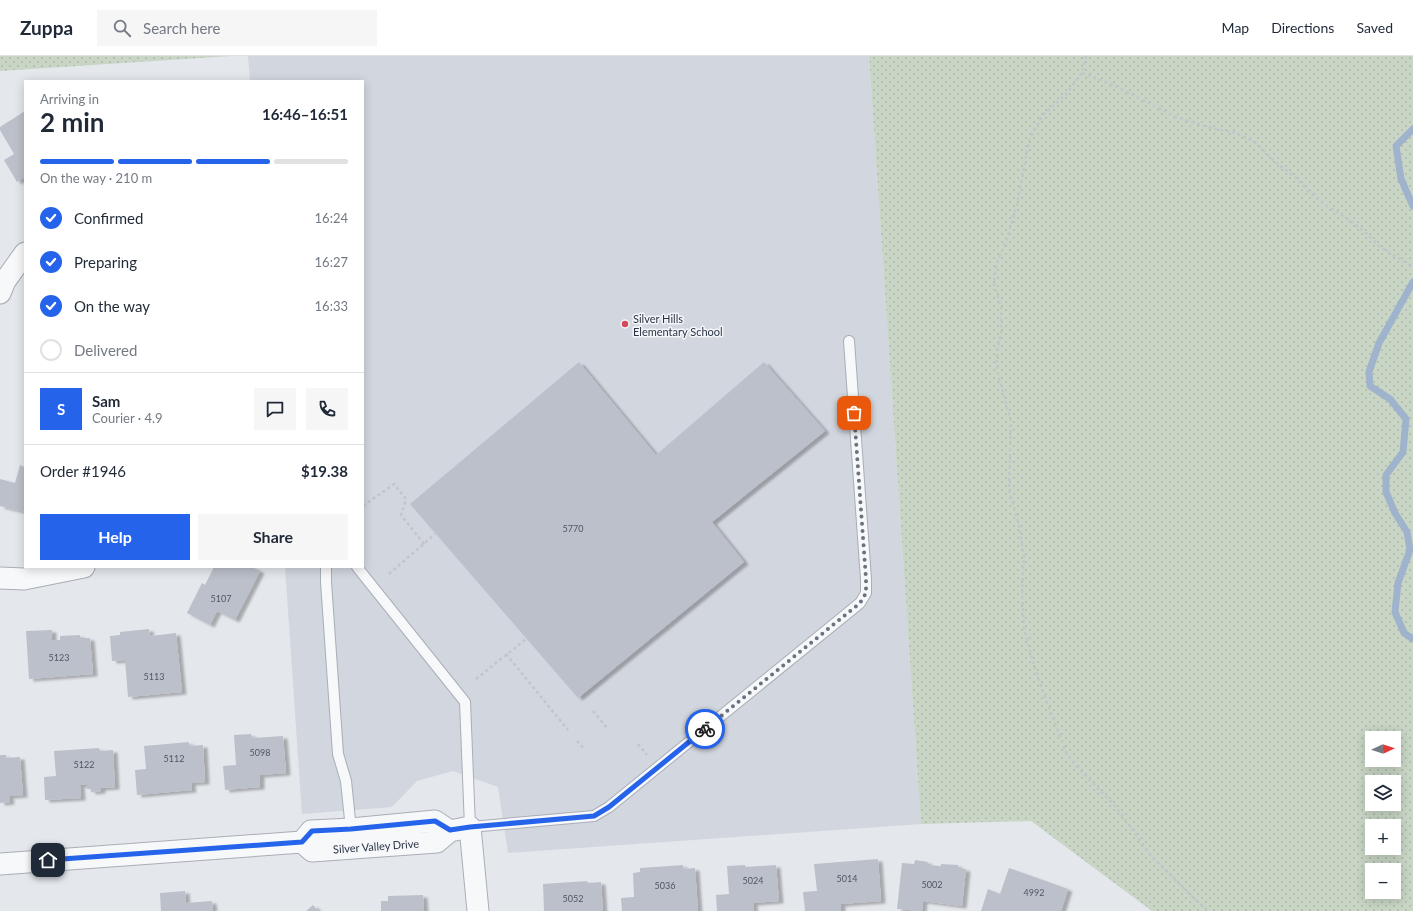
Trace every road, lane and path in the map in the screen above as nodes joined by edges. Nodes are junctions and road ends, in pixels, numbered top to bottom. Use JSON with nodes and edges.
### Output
{"nodes":[{"id":1,"x":1086,"y":56,"type":"edge"},
{"id":2,"x":1082,"y":73,"type":"junction"},
{"id":3,"x":24,"y":254,"type":"edge"},
{"id":4,"x":1413,"y":267,"type":"edge"},
{"id":5,"x":0,"y":293,"type":"edge"},
{"id":6,"x":849,"y":341,"type":"dead end"},
{"id":7,"x":364,"y":505,"type":"edge"},
{"id":8,"x":435,"y":534,"type":"dead end"},
{"id":9,"x":424,"y":544,"type":"junction"},
{"id":10,"x":79,"y":568,"type":"edge"},
{"id":11,"x":326,"y":568,"type":"edge"},
{"id":12,"x":358,"y":568,"type":"edge"},
{"id":13,"x":389,"y":574,"type":"dead end"},
{"id":14,"x":0,"y":578,"type":"edge"},
{"id":15,"x":526,"y":639,"type":"dead end"},
{"id":16,"x":506,"y":654,"type":"junction"},
{"id":17,"x":476,"y":679,"type":"dead end"},
{"id":18,"x":593,"y":710,"type":"dead end"},
{"id":19,"x":608,"y":729,"type":"dead end"},
{"id":20,"x":568,"y":730,"type":"dead end"},
{"id":21,"x":577,"y":741,"type":"dead end"},
{"id":22,"x":638,"y":744,"type":"dead end"},
{"id":23,"x":585,"y":750,"type":"dead end"},
{"id":24,"x":647,"y":755,"type":"dead end"},
{"id":25,"x":351,"y":829,"type":"junction"},
{"id":26,"x":460,"y":829,"type":"junction"},
{"id":27,"x":302,"y":842,"type":"junction"},
{"id":28,"x":0,"y":864,"type":"edge"},
{"id":29,"x":478,"y":911,"type":"edge"},
{"id":30,"x":1209,"y":911,"type":"edge"}],
"edges":[{"from":1,"to":2,"type":"path"},
{"from":2,"to":4,"type":"path"},
{"from":2,"to":30,"type":"path"},
{"from":3,"to":5,"type":"street"},
{"from":6,"to":26,"type":"lane"},
{"from":7,"to":9,"type":"path"},
{"from":8,"to":9,"type":"path"},
{"from":9,"to":13,"type":"path"},
{"from":10,"to":14,"type":"street"},
{"from":11,"to":25,"type":"lane"},
{"from":12,"to":26,"type":"lane"},
{"from":15,"to":16,"type":"path"},
{"from":16,"to":17,"type":"path"},
{"from":16,"to":20,"type":"path"},
{"from":18,"to":19,"type":"path"},
{"from":21,"to":23,"type":"path"},
{"from":22,"to":24,"type":"path"},
{"from":25,"to":26,"type":"street","name":"Silver Valley Drive"},
{"from":25,"to":27,"type":"street","name":"Silver Valley Drive"},
{"from":26,"to":27,"type":"street","name":"Silver Valley Drive"},
{"from":26,"to":29,"type":"street"},
{"from":27,"to":28,"type":"street"}]}
